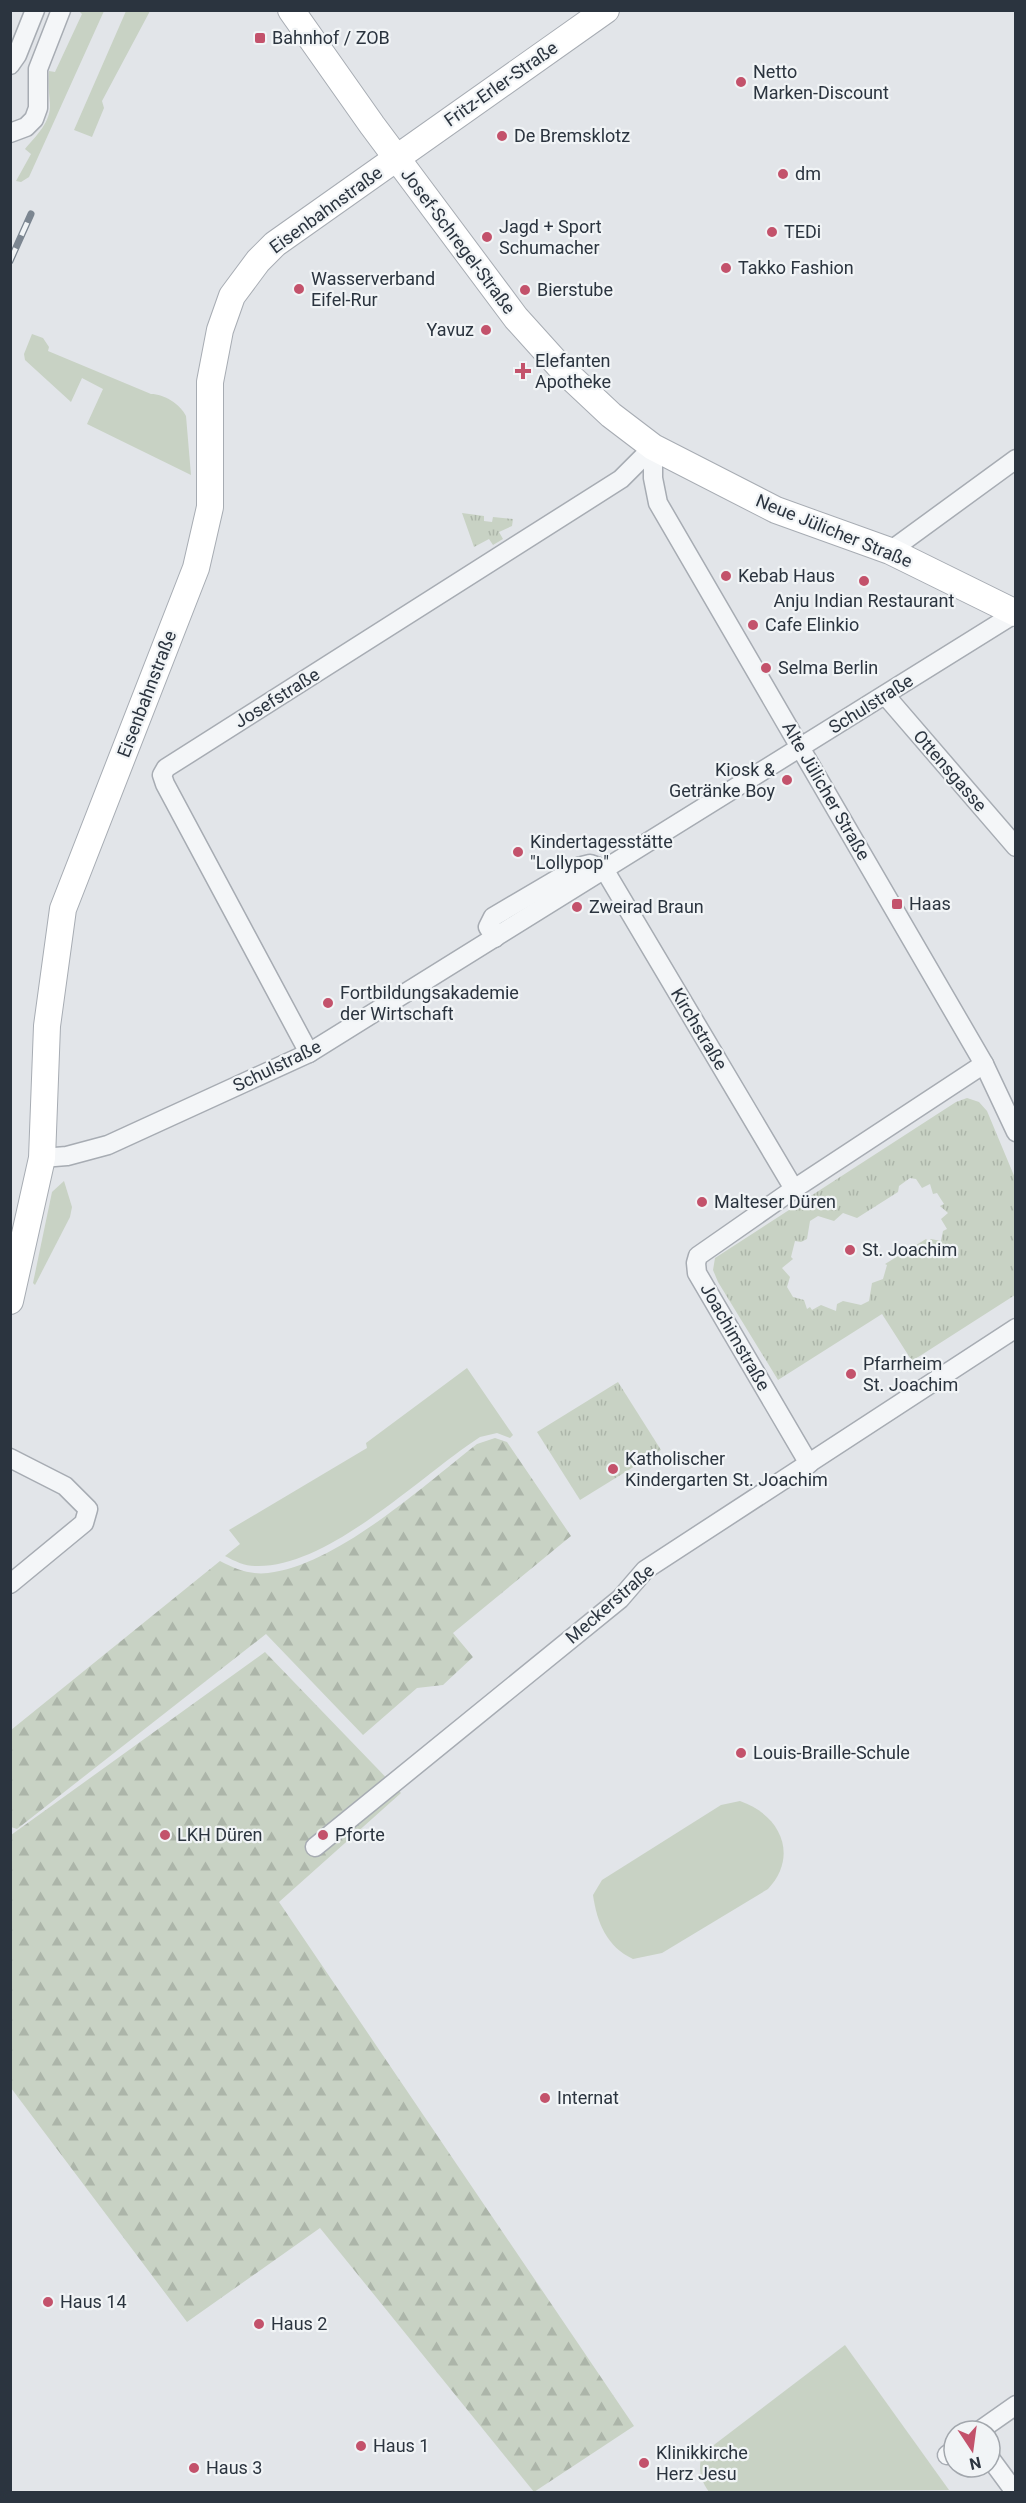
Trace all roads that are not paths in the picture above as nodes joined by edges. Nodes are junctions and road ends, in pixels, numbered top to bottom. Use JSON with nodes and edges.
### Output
{"nodes":[{"id":1,"x":35,"y":10,"type":"edge"},
{"id":2,"x":61,"y":10,"type":"edge"},
{"id":3,"x":291,"y":10,"type":"edge"},
{"id":4,"x":606,"y":10,"type":"edge"},
{"id":5,"x":10,"y":65,"type":"edge"},
{"id":6,"x":10,"y":133,"type":"edge"},
{"id":7,"x":397,"y":159,"type":"junction"},
{"id":8,"x":653,"y":447,"type":"junction"},
{"id":9,"x":1016,"y":459,"type":"edge"},
{"id":10,"x":890,"y":551,"type":"junction"},
{"id":11,"x":1016,"y":613,"type":"edge"},
{"id":12,"x":885,"y":695,"type":"junction"},
{"id":13,"x":802,"y":748,"type":"junction"},
{"id":14,"x":1016,"y":847,"type":"edge"},
{"id":15,"x":604,"y":869,"type":"junction"},
{"id":16,"x":309,"y":1053,"type":"junction"},
{"id":17,"x":984,"y":1064,"type":"junction"},
{"id":18,"x":1016,"y":1132,"type":"edge"},
{"id":19,"x":42,"y":1158,"type":"junction"},
{"id":20,"x":794,"y":1189,"type":"junction"},
{"id":21,"x":10,"y":1301,"type":"edge"},
{"id":22,"x":1016,"y":1328,"type":"edge"},
{"id":23,"x":10,"y":1458,"type":"edge"},
{"id":24,"x":809,"y":1464,"type":"junction"},
{"id":25,"x":10,"y":1584,"type":"edge"},
{"id":26,"x":315,"y":1847,"type":"dead end"},
{"id":27,"x":1016,"y":2405,"type":"edge"},
{"id":28,"x":996,"y":2419,"type":"edge"},
{"id":29,"x":1002,"y":2475,"type":"edge"},
{"id":30,"x":1015,"y":2493,"type":"edge"}],
"edges":[{"from":1,"to":5,"type":"street"},
{"from":2,"to":6,"type":"street"},
{"from":3,"to":7,"type":"street","name":"Josef-Schregel-Straße"},
{"from":4,"to":7,"type":"street","name":"Fritz-Erler-Straße"},
{"from":7,"to":8,"type":"street","name":"Josef-Schregel-Straße"},
{"from":7,"to":19,"type":"street","name":"Eisenbahnstraße"},
{"from":8,"to":10,"type":"street","name":"Neue Jülicher Straße"},
{"from":8,"to":13,"type":"street","name":"Alte Jülicher Straße"},
{"from":8,"to":16,"type":"street","name":"Josefstraße"},
{"from":9,"to":10,"type":"street"},
{"from":10,"to":11,"type":"street","name":"Neue Jülicher Straße"},
{"from":11,"to":12,"type":"street","name":"Schulstraße"},
{"from":12,"to":13,"type":"street","name":"Schulstraße"},
{"from":12,"to":14,"type":"street","name":"Ottensgasse"},
{"from":13,"to":15,"type":"street","name":"Schulstraße"},
{"from":13,"to":17,"type":"street","name":"Alte Jülicher Straße"},
{"from":15,"to":16,"type":"street","name":"Schulstraße"},
{"from":15,"to":20,"type":"street","name":"Kirchstraße"},
{"from":16,"to":19,"type":"street","name":"Schulstraße"},
{"from":17,"to":18,"type":"street","name":"Alte Jülicher Straße"},
{"from":17,"to":20,"type":"street","name":"Joachimstraße"},
{"from":19,"to":21,"type":"street","name":"Eisenbahnstraße"},
{"from":20,"to":24,"type":"street","name":"Joachimstraße"},
{"from":22,"to":24,"type":"street","name":"Meckerstraße"},
{"from":23,"to":25,"type":"street"},
{"from":24,"to":26,"type":"street","name":"Meckerstraße"},
{"from":27,"to":28,"type":"street"},
{"from":29,"to":30,"type":"street"}]}
